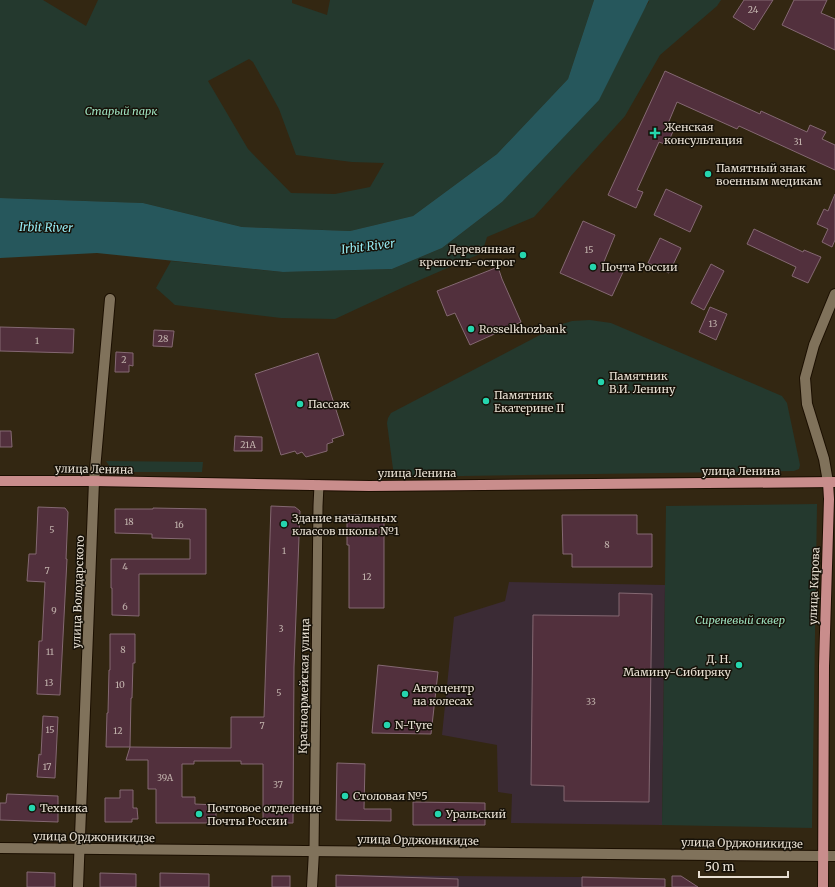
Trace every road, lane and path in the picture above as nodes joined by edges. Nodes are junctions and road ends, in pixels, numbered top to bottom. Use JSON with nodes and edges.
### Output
{"nodes":[{"id":1,"x":835,"y":294,"type":"edge"},
{"id":2,"x":110,"y":299,"type":"dead end"},
{"id":3,"x":0,"y":480,"type":"edge"},
{"id":4,"x":94,"y":481,"type":"junction"},
{"id":5,"x":831,"y":482,"type":"edge"},
{"id":6,"x":319,"y":485,"type":"junction"},
{"id":7,"x":0,"y":848,"type":"edge"},
{"id":8,"x":80,"y":849,"type":"junction"},
{"id":9,"x":314,"y":851,"type":"junction"},
{"id":10,"x":823,"y":856,"type":"junction"},
{"id":11,"x":835,"y":856,"type":"edge"},
{"id":12,"x":78,"y":887,"type":"edge"},
{"id":13,"x":312,"y":887,"type":"edge"},
{"id":14,"x":823,"y":887,"type":"edge"}],
"edges":[{"from":1,"to":5,"type":"street","name":"улица Кирова"},
{"from":2,"to":4,"type":"street","name":"улица Володарского"},
{"from":3,"to":4,"type":"main road","name":"улица Ленина"},
{"from":4,"to":6,"type":"main road","name":"улица Ленина"},
{"from":4,"to":8,"type":"street","name":"улица Володарского"},
{"from":5,"to":6,"type":"main road","name":"улица Ленина"},
{"from":5,"to":10,"type":"main road","name":"улица Кирова"},
{"from":6,"to":9,"type":"street","name":"Красноармейская улица"},
{"from":7,"to":8,"type":"street","name":"улица Орджоникидзе"},
{"from":8,"to":9,"type":"street","name":"улица Орджоникидзе"},
{"from":8,"to":12,"type":"street","name":"улица Володарского"},
{"from":9,"to":10,"type":"street","name":"улица Орджоникидзе"},
{"from":9,"to":13,"type":"street","name":"Красноармейская улица"},
{"from":10,"to":11,"type":"street","name":"улица Орджоникидзе"},
{"from":10,"to":14,"type":"main road","name":"улица Кирова"}]}
